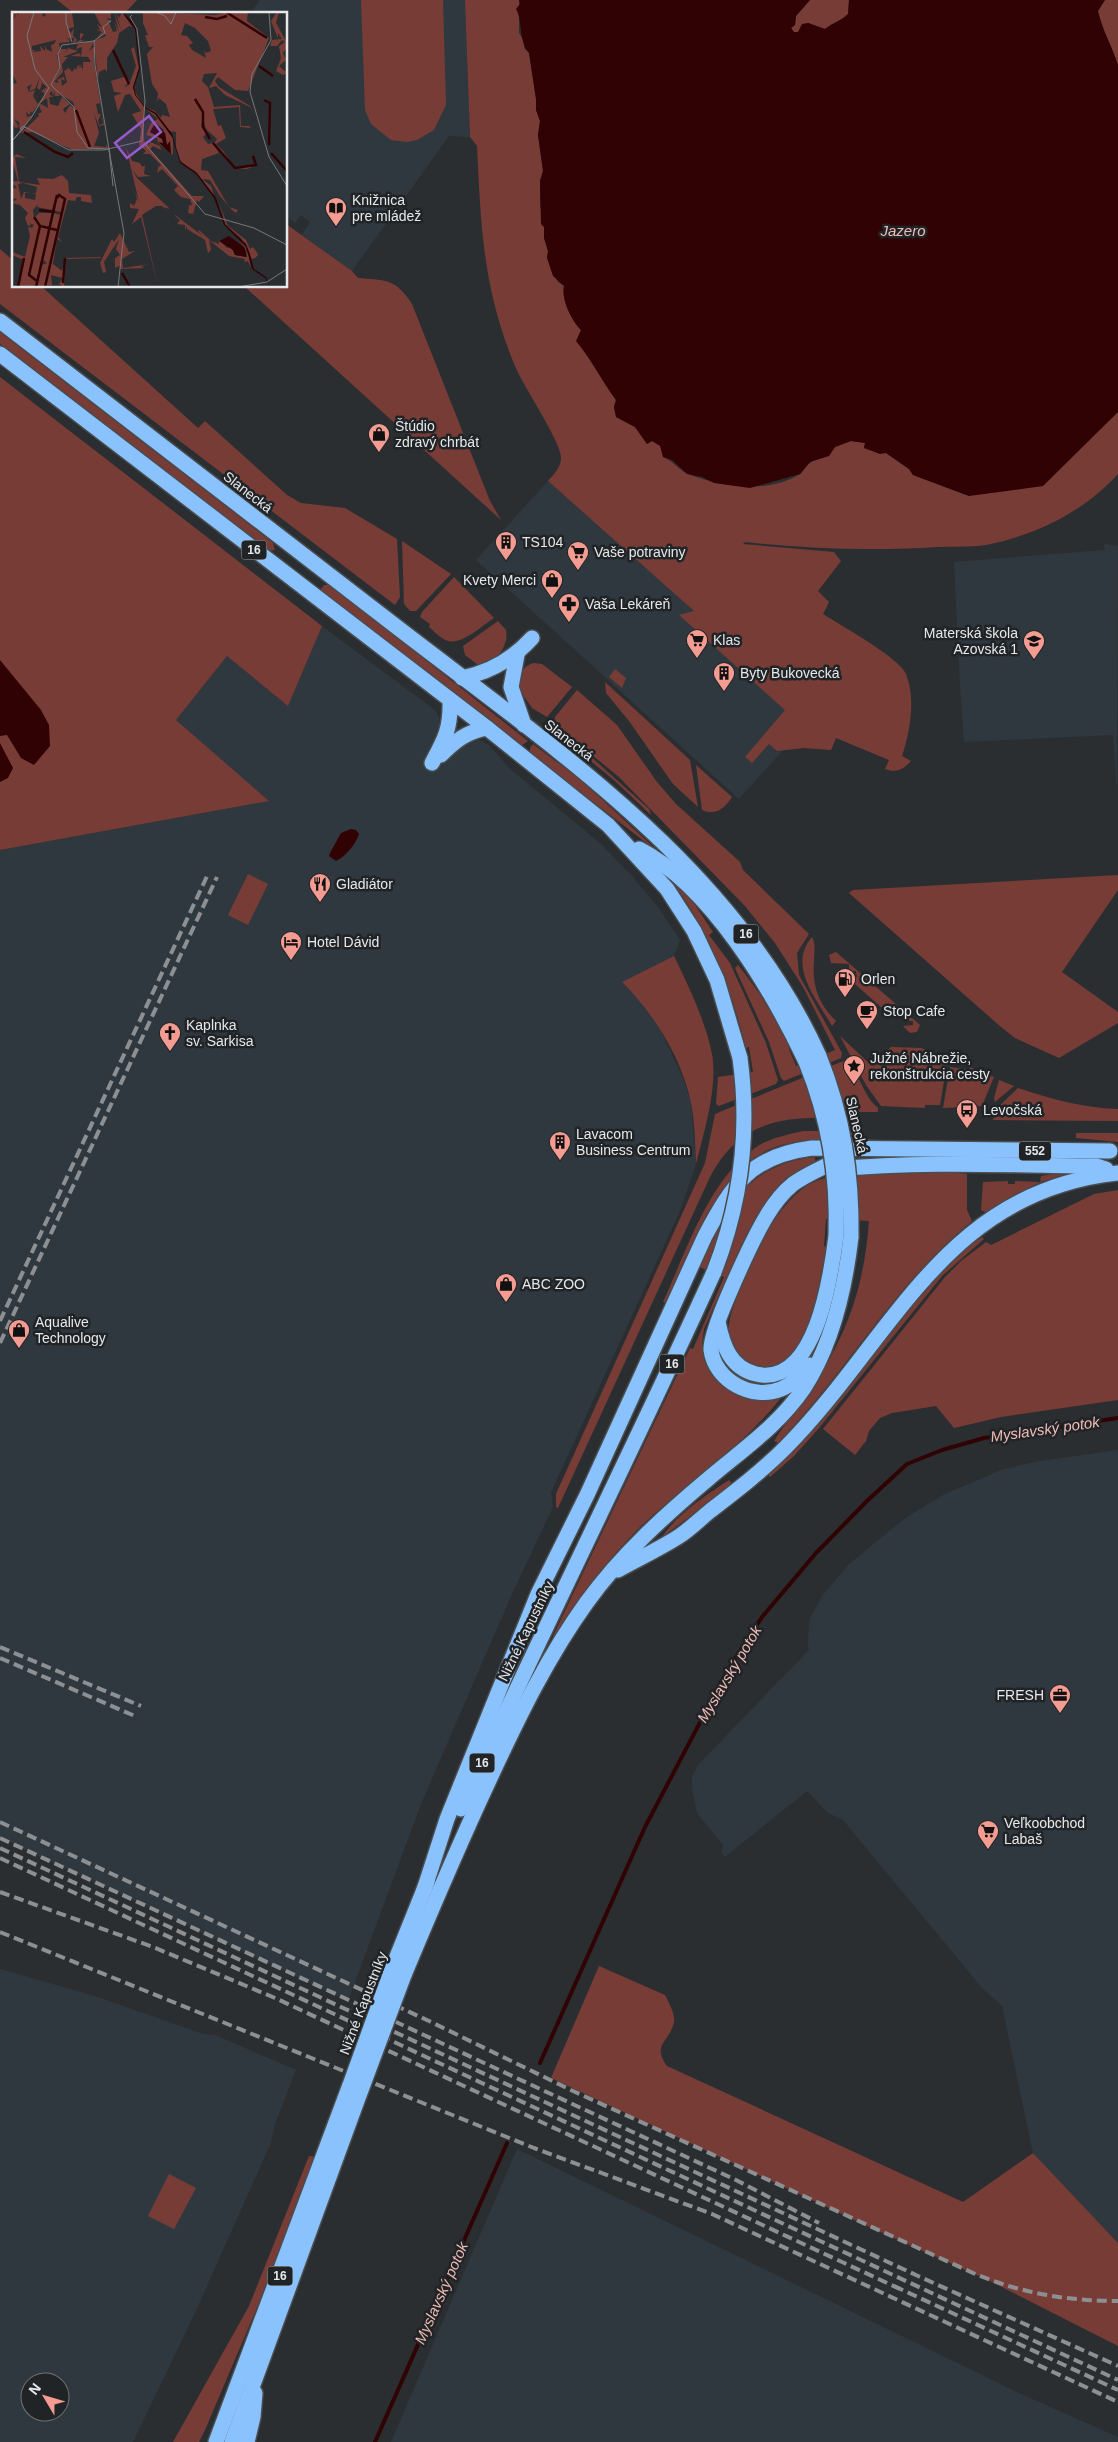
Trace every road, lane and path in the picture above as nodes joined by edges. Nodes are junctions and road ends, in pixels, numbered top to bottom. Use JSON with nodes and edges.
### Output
{"nodes":[{"id":1,"x":0,"y":321,"type":"edge"},
{"id":2,"x":0,"y":354,"type":"edge"},
{"id":3,"x":532,"y":638,"type":"dead end"},
{"id":4,"x":517,"y":655,"type":"junction"},
{"id":5,"x":462,"y":678,"type":"junction"},
{"id":6,"x":450,"y":700,"type":"junction"},
{"id":7,"x":524,"y":726,"type":"junction"},
{"id":8,"x":487,"y":728,"type":"junction"},
{"id":9,"x":628,"y":844,"type":"junction"},
{"id":10,"x":813,"y":1059,"type":"junction"},
{"id":11,"x":858,"y":1149,"type":"junction"},
{"id":12,"x":1110,"y":1151,"type":"dead end"},
{"id":13,"x":820,"y":1170,"type":"junction"},
{"id":14,"x":1118,"y":1173,"type":"edge"},
{"id":15,"x":844,"y":1236,"type":"junction"},
{"id":16,"x":718,"y":1322,"type":"junction"},
{"id":17,"x":822,"y":1350,"type":"junction"},
{"id":18,"x":606,"y":1577,"type":"junction"},
{"id":19,"x":424,"y":1890,"type":"junction"},
{"id":20,"x":398,"y":1972,"type":"junction"},
{"id":21,"x":329,"y":2162,"type":"junction"},
{"id":22,"x":256,"y":2377,"type":"junction"},
{"id":23,"x":236,"y":2392,"type":"junction"},
{"id":24,"x":206,"y":2442,"type":"edge"},
{"id":25,"x":216,"y":2442,"type":"edge"},
{"id":26,"x":232,"y":2442,"type":"edge"},
{"id":27,"x":247,"y":2442,"type":"edge"}],
"edges":[{"from":1,"to":5,"type":"highway","name":"Slanecká","number":"16"},
{"from":2,"to":6,"type":"highway","number":"16"},
{"from":3,"to":4,"type":"highway"},
{"from":4,"to":5,"type":"highway"},
{"from":4,"to":7,"type":"highway"},
{"from":5,"to":7,"type":"highway","name":"Slanecká","number":"16"},
{"from":6,"to":8,"type":"highway","number":"16"},
{"from":6,"to":8,"type":"highway"},
{"from":7,"to":10,"type":"highway","name":"Slanecká","number":"16"},
{"from":8,"to":9,"type":"highway","number":"16"},
{"from":9,"to":10,"type":"highway"},
{"from":9,"to":19,"type":"highway","name":"Nižné Kapustníky","number":"16","bridge":true},
{"from":10,"to":15,"type":"highway","bridge":true},
{"from":11,"to":12,"type":"highway","number":"552"},
{"from":11,"to":13,"type":"highway"},
{"from":11,"to":19,"type":"highway"},
{"from":13,"to":14,"type":"highway"},
{"from":13,"to":16,"type":"highway"},
{"from":14,"to":18,"type":"highway"},
{"from":15,"to":16,"type":"highway"},
{"from":15,"to":17,"type":"highway","number":"16"},
{"from":16,"to":17,"type":"highway"},
{"from":17,"to":18,"type":"highway","number":"16"},
{"from":18,"to":20,"type":"highway","name":"Nižné Kapustníky","number":"16"},
{"from":19,"to":20,"type":"highway","name":"Nižné Kapustníky","number":"16"},
{"from":20,"to":21,"type":"highway","name":"Nižné Kapustníky","number":"16","bridge":true},
{"from":21,"to":22,"type":"highway","name":"Nižné Kapustníky","number":"16"},
{"from":21,"to":23,"type":"highway","name":"Nižné Kapustníky","number":"16"},
{"from":22,"to":26,"type":"highway","name":"Nižné Kapustníky","number":"16"},
{"from":22,"to":27,"type":"highway"},
{"from":23,"to":24,"type":"highway"},
{"from":23,"to":25,"type":"highway","name":"Nižné Kapustníky","number":"16"}]}
